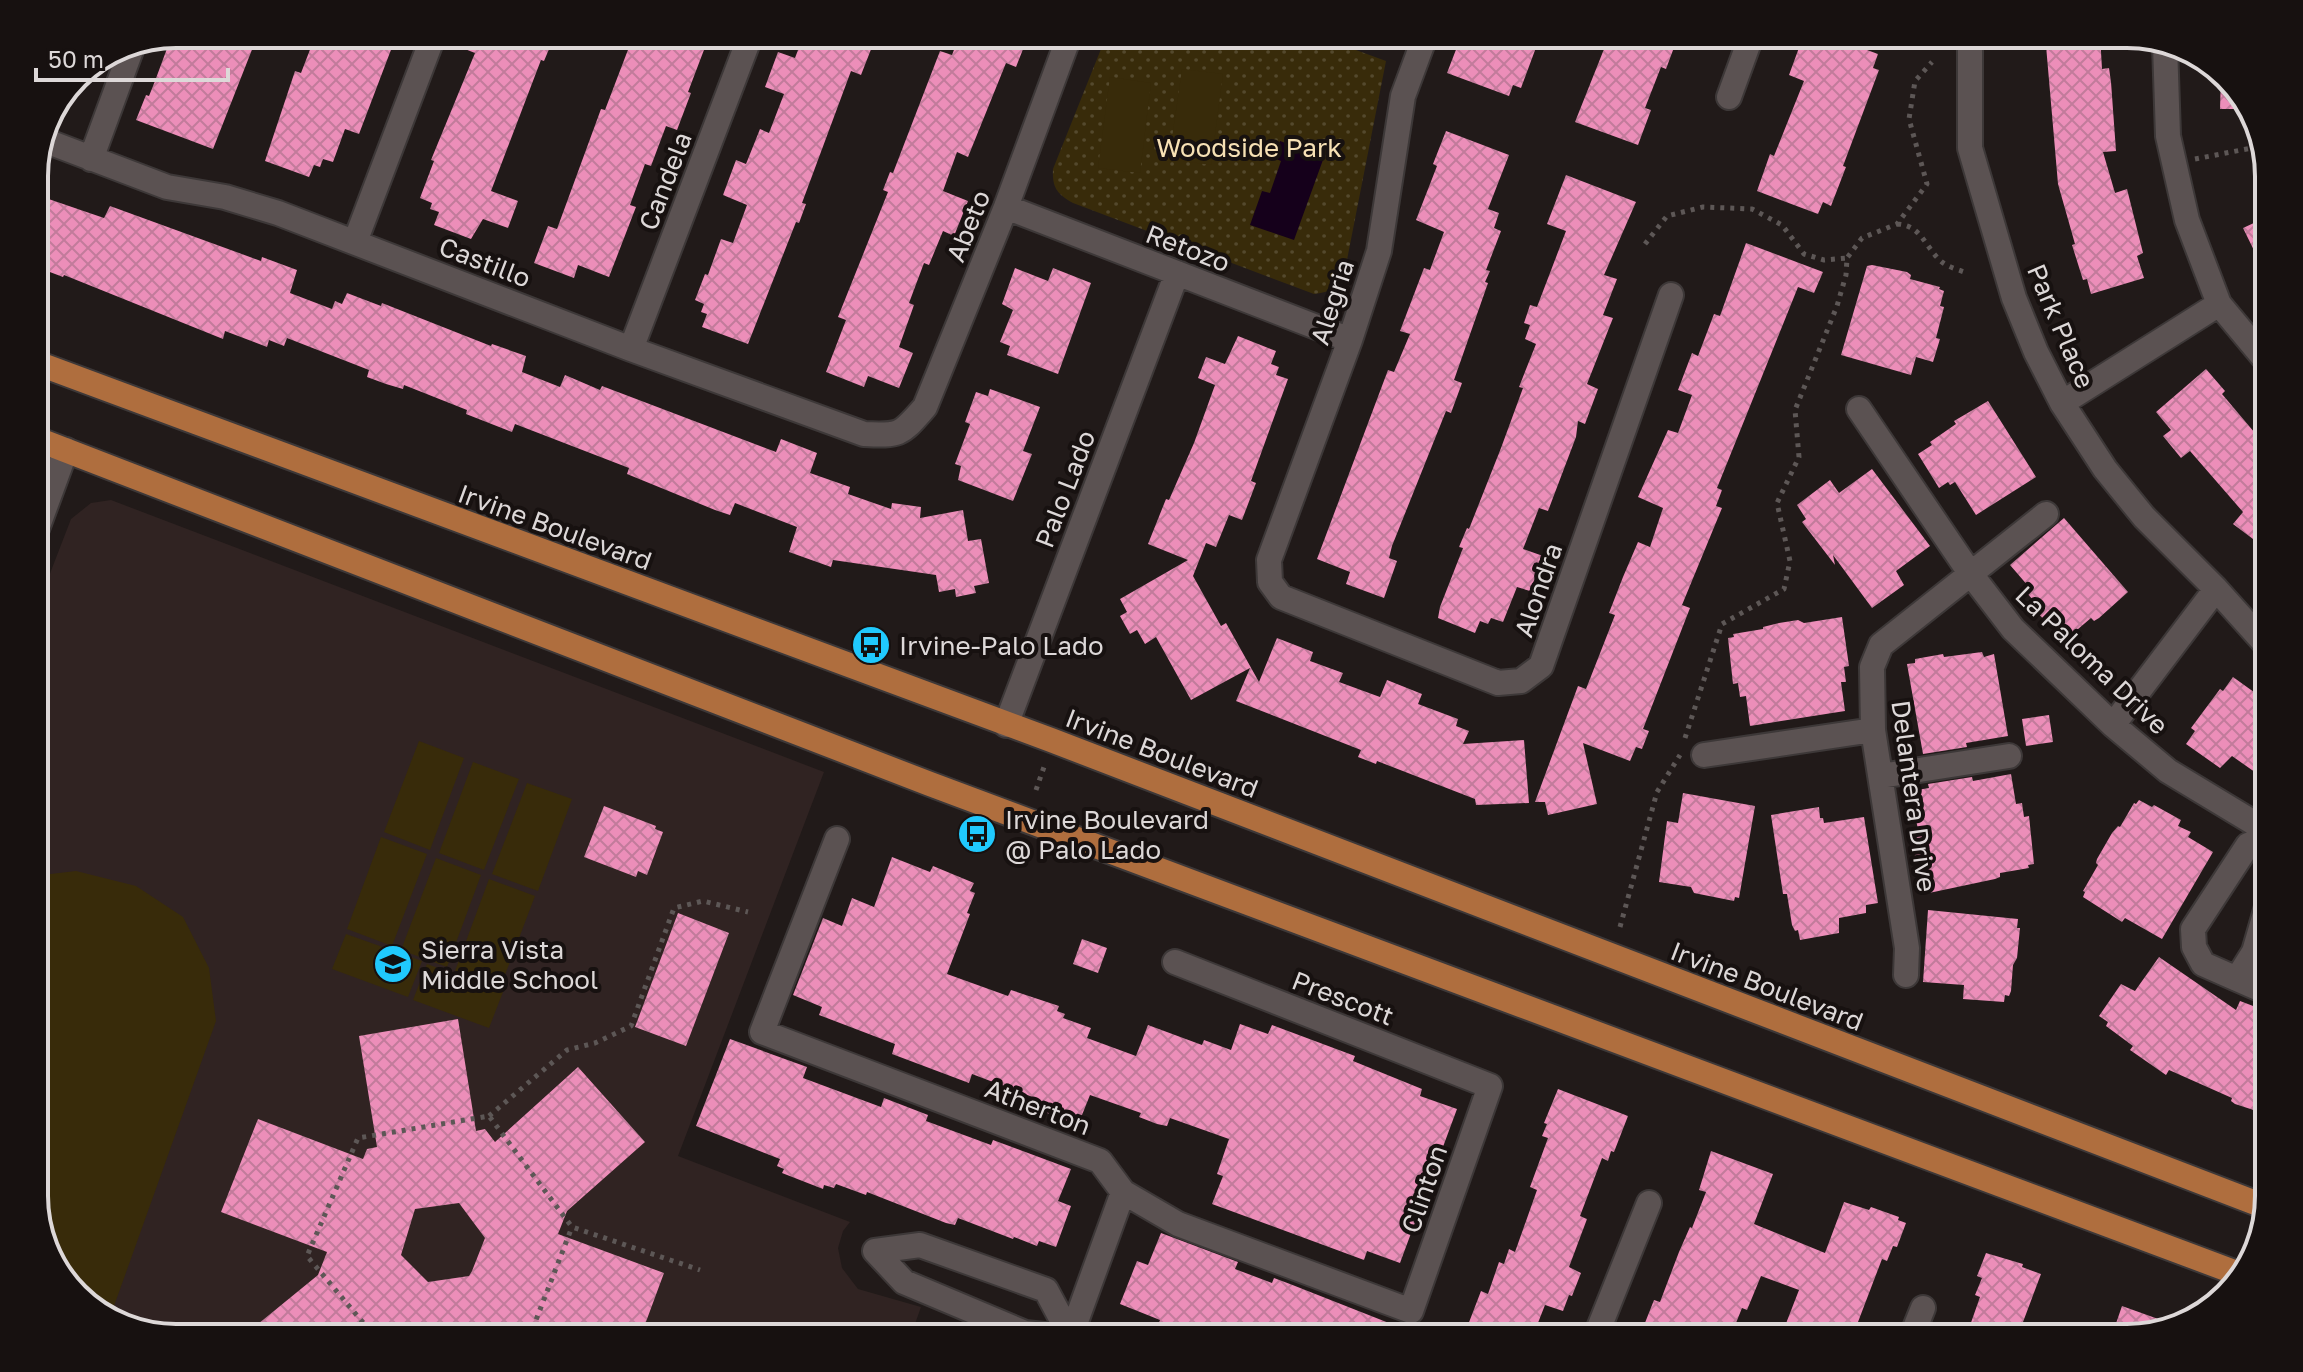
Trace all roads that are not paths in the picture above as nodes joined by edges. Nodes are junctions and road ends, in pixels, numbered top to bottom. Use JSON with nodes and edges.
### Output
{"nodes":[{"id":1,"x":429,"y":48,"type":"edge"},
{"id":2,"x":746,"y":48,"type":"edge"},
{"id":3,"x":1065,"y":48,"type":"edge"},
{"id":4,"x":1421,"y":48,"type":"edge"},
{"id":5,"x":1747,"y":48,"type":"edge"},
{"id":6,"x":1970,"y":48,"type":"edge"},
{"id":7,"x":2165,"y":54,"type":"edge"},
{"id":8,"x":128,"y":58,"type":"edge"},
{"id":9,"x":1729,"y":97,"type":"dead end"},
{"id":10,"x":52,"y":143,"type":"edge"},
{"id":11,"x":91,"y":159,"type":"junction"},
{"id":12,"x":1006,"y":207,"type":"junction"},
{"id":13,"x":355,"y":242,"type":"junction"},
{"id":14,"x":1177,"y":273,"type":"junction"},
{"id":15,"x":1671,"y":295,"type":"dead end"},
{"id":16,"x":2219,"y":304,"type":"junction"},
{"id":17,"x":1350,"y":340,"type":"junction"},
{"id":18,"x":2255,"y":347,"type":"edge"},
{"id":19,"x":631,"y":349,"type":"junction"},
{"id":20,"x":48,"y":367,"type":"edge"},
{"id":21,"x":2062,"y":403,"type":"junction"},
{"id":22,"x":1859,"y":409,"type":"dead end"},
{"id":23,"x":904,"y":431,"type":"joint"},
{"id":24,"x":48,"y":443,"type":"edge"},
{"id":25,"x":66,"y":450,"type":"junction"},
{"id":26,"x":48,"y":499,"type":"edge"},
{"id":27,"x":2046,"y":514,"type":"dead end"},
{"id":28,"x":1970,"y":573,"type":"junction"},
{"id":29,"x":1270,"y":582,"type":"joint"},
{"id":30,"x":2216,"y":589,"type":"junction"},
{"id":31,"x":2255,"y":613,"type":"edge"},
{"id":32,"x":2255,"y":632,"type":"edge"},
{"id":33,"x":1006,"y":725,"type":"junction"},
{"id":34,"x":2113,"y":725,"type":"junction"},
{"id":35,"x":1873,"y":730,"type":"junction"},
{"id":36,"x":1690,"y":749,"type":"road end"},
{"id":37,"x":2009,"y":756,"type":"dead end"},
{"id":38,"x":1881,"y":776,"type":"junction"},
{"id":39,"x":2255,"y":826,"type":"edge"},
{"id":40,"x":837,"y":839,"type":"dead end"},
{"id":41,"x":2255,"y":842,"type":"edge"},
{"id":42,"x":2255,"y":949,"type":"edge"},
{"id":43,"x":1175,"y":962,"type":"dead end"},
{"id":44,"x":1906,"y":975,"type":"dead end"},
{"id":45,"x":2237,"y":979,"type":"junction"},
{"id":46,"x":2255,"y":987,"type":"edge"},
{"id":47,"x":1490,"y":1086,"type":"joint"},
{"id":48,"x":1123,"y":1192,"type":"junction"},
{"id":49,"x":1649,"y":1203,"type":"dead end"},
{"id":50,"x":2255,"y":1203,"type":"edge"},
{"id":51,"x":2231,"y":1271,"type":"edge"},
{"id":52,"x":1923,"y":1308,"type":"dead end"},
{"id":53,"x":1411,"y":1311,"type":"joint"},
{"id":54,"x":1004,"y":1324,"type":"edge"},
{"id":55,"x":1064,"y":1324,"type":"edge"},
{"id":56,"x":1076,"y":1324,"type":"edge"},
{"id":57,"x":1601,"y":1324,"type":"edge"},
{"id":58,"x":1917,"y":1324,"type":"edge"}],
"edges":[{"from":1,"to":13,"type":"street"},
{"from":2,"to":19,"type":"street","name":"Candela"},
{"from":3,"to":12,"type":"street","name":"Abeto"},
{"from":4,"to":17,"type":"street","name":"Alegria"},
{"from":5,"to":9,"type":"street"},
{"from":6,"to":21,"type":"street","name":"Park Place"},
{"from":7,"to":16,"type":"street"},
{"from":8,"to":11,"type":"street"},
{"from":10,"to":11,"type":"street","name":"Castillo"},
{"from":11,"to":13,"type":"street","name":"Castillo"},
{"from":12,"to":14,"type":"street","name":"Retozo"},
{"from":12,"to":23,"type":"street","name":"Abeto"},
{"from":13,"to":19,"type":"street","name":"Castillo"},
{"from":14,"to":17,"type":"street","name":"Retozo"},
{"from":14,"to":33,"type":"street","name":"Palo Lado"},
{"from":15,"to":29,"type":"street","name":"Alondra"},
{"from":16,"to":18,"type":"street"},
{"from":16,"to":21,"type":"street"},
{"from":17,"to":29,"type":"street","name":"Alegria"},
{"from":19,"to":23,"type":"street","name":"Castillo"},
{"from":20,"to":33,"type":"main road","name":"Irvine Boulevard"},
{"from":21,"to":30,"type":"street","name":"Park Place"},
{"from":22,"to":28,"type":"street","name":"La Paloma Drive"},
{"from":24,"to":25,"type":"main road"},
{"from":25,"to":26,"type":"street"},
{"from":25,"to":51,"type":"main road"},
{"from":27,"to":28,"type":"street","name":"Delantera Drive"},
{"from":28,"to":34,"type":"street","name":"La Paloma Drive"},
{"from":28,"to":35,"type":"street","name":"Delantera Drive"},
{"from":30,"to":31,"type":"street","name":"Park Place"},
{"from":30,"to":32,"type":"street","name":"Park Place"},
{"from":30,"to":34,"type":"street"},
{"from":33,"to":50,"type":"main road","name":"Irvine Boulevard"},
{"from":34,"to":39,"type":"street","name":"La Paloma Drive"},
{"from":35,"to":36,"type":"street"},
{"from":35,"to":38,"type":"street","name":"Delantera Drive"},
{"from":37,"to":38,"type":"street"},
{"from":38,"to":44,"type":"street","name":"Delantera Drive"},
{"from":40,"to":48,"type":"street","name":"Atherton"},
{"from":41,"to":45,"type":"street"},
{"from":42,"to":45,"type":"street"},
{"from":43,"to":47,"type":"street","name":"Prescott"},
{"from":45,"to":46,"type":"street"},
{"from":47,"to":53,"type":"street","name":"Clinton"},
{"from":48,"to":53,"type":"street","name":"Atherton"},
{"from":48,"to":56,"type":"street"},
{"from":49,"to":57,"type":"street"},
{"from":52,"to":58,"type":"street"},
{"from":54,"to":55,"type":"street"}]}
